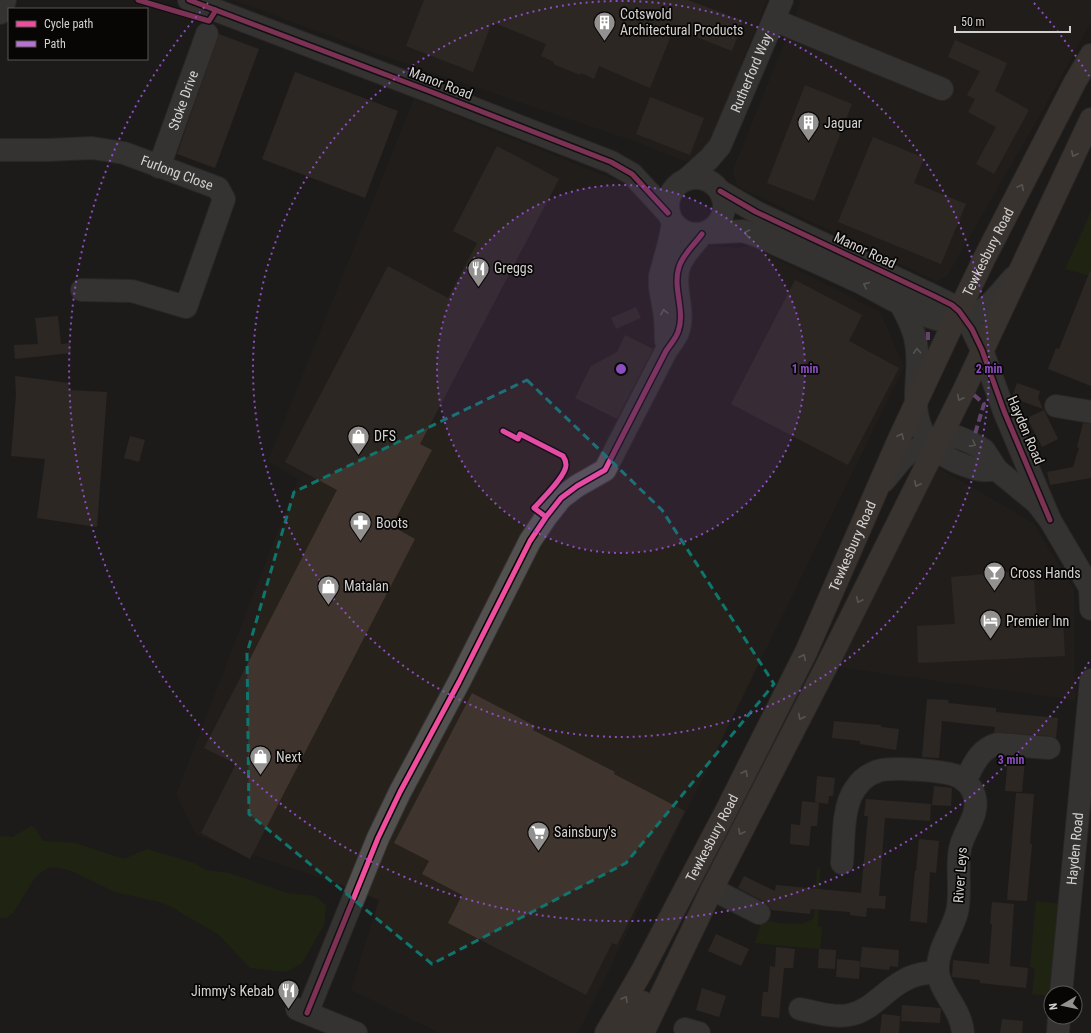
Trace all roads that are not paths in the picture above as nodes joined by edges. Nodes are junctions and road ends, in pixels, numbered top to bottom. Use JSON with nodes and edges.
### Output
{"nodes":[{"id":1,"x":5,"y":0,"type":"edge"},
{"id":2,"x":190,"y":0,"type":"edge"},
{"id":3,"x":782,"y":0,"type":"edge"},
{"id":4,"x":0,"y":13,"type":"edge"},
{"id":5,"x":774,"y":20,"type":"junction"},
{"id":6,"x":207,"y":34,"type":"dead end"},
{"id":7,"x":1091,"y":55,"type":"edge"},
{"id":8,"x":942,"y":89,"type":"dead end"},
{"id":9,"x":1091,"y":119,"type":"edge"},
{"id":10,"x":720,"y":146,"type":"junction"},
{"id":11,"x":0,"y":150,"type":"edge"},
{"id":12,"x":159,"y":166,"type":"junction"},
{"id":13,"x":632,"y":174,"type":"junction"},
{"id":14,"x":686,"y":179,"type":"junction"},
{"id":15,"x":720,"y":191,"type":"junction"},
{"id":16,"x":670,"y":218,"type":"junction"},
{"id":17,"x":704,"y":234,"type":"junction"},
{"id":18,"x":1018,"y":273,"type":"junction"},
{"id":19,"x":82,"y":290,"type":"dead end"},
{"id":20,"x":900,"y":303,"type":"junction"},
{"id":21,"x":960,"y":317,"type":"junction"},
{"id":22,"x":666,"y":350,"type":"junction"},
{"id":23,"x":982,"y":350,"type":"junction"},
{"id":24,"x":916,"y":404,"type":"junction"},
{"id":25,"x":1056,"y":406,"type":"dead end"},
{"id":26,"x":1091,"y":412,"type":"edge"},
{"id":27,"x":1009,"y":421,"type":"junction"},
{"id":28,"x":934,"y":443,"type":"junction"},
{"id":29,"x":997,"y":470,"type":"junction"},
{"id":30,"x":876,"y":491,"type":"junction"},
{"id":31,"x":1050,"y":520,"type":"junction"},
{"id":32,"x":1091,"y":595,"type":"edge"},
{"id":33,"x":1091,"y":680,"type":"edge"},
{"id":34,"x":1049,"y":748,"type":"dead end"},
{"id":35,"x":964,"y":781,"type":"junction"},
{"id":36,"x":842,"y":862,"type":"dead end"},
{"id":37,"x":712,"y":889,"type":"junction"},
{"id":38,"x":759,"y":912,"type":"dead end"},
{"id":39,"x":677,"y":961,"type":"junction"},
{"id":40,"x":938,"y":972,"type":"junction"},
{"id":41,"x":1062,"y":985,"type":"edge"},
{"id":42,"x":800,"y":1009,"type":"dead end"},
{"id":43,"x":356,"y":1033,"type":"edge"},
{"id":44,"x":606,"y":1033,"type":"edge"},
{"id":45,"x":626,"y":1033,"type":"edge"},
{"id":46,"x":643,"y":1033,"type":"edge"},
{"id":47,"x":963,"y":1033,"type":"edge"}],
"edges":[{"from":1,"to":4,"type":"street"},
{"from":2,"to":13,"type":"street","name":"Manor Road"},
{"from":3,"to":5,"type":"street","name":"Rutherford Way"},
{"from":5,"to":8,"type":"street"},
{"from":5,"to":10,"type":"street","name":"Rutherford Way"},
{"from":6,"to":12,"type":"street","name":"Stoke Drive"},
{"from":21,"to":7,"type":"highway","name":"Tewkesbury Road","one_way":true},
{"from":9,"to":18,"type":"highway","name":"Tewkesbury Road","one_way":true},
{"from":10,"to":14,"type":"street","name":"Rutherford Way"},
{"from":10,"to":15,"type":"street","name":"Rutherford Way"},
{"from":11,"to":12,"type":"street","name":"Furlong Close"},
{"from":12,"to":19,"type":"street","name":"Furlong Close"},
{"from":13,"to":14,"type":"street","name":"Manor Road"},
{"from":13,"to":16,"type":"street","name":"Manor Road"},
{"from":14,"to":15,"type":"street"},
{"from":14,"to":16,"type":"street"},
{"from":15,"to":17,"type":"street"},
{"from":15,"to":21,"type":"street","name":"Manor Road"},
{"from":16,"to":17,"type":"street"},
{"from":22,"to":16,"type":"street","one_way":true},
{"from":20,"to":17,"type":"street","one_way":true},
{"from":17,"to":22,"type":"street"},
{"from":18,"to":21,"type":"street"},
{"from":18,"to":23,"type":"highway","name":"Tewkesbury Road"},
{"from":20,"to":21,"type":"street"},
{"from":24,"to":20,"type":"street","one_way":true},
{"from":21,"to":23,"type":"street"},
{"from":21,"to":24,"type":"highway","name":"Tewkesbury Road"},
{"from":22,"to":43,"type":"street"},
{"from":23,"to":27,"type":"street","name":"Hayden Road"},
{"from":23,"to":28,"type":"highway","name":"Tewkesbury Road","one_way":true},
{"from":24,"to":28,"type":"street"},
{"from":30,"to":24,"type":"highway","name":"Tewkesbury Road","one_way":true},
{"from":25,"to":26,"type":"street"},
{"from":27,"to":29,"type":"street"},
{"from":27,"to":31,"type":"street","name":"Hayden Road"},
{"from":28,"to":29,"type":"street"},
{"from":28,"to":30,"type":"street"},
{"from":28,"to":37,"type":"highway","name":"Tewkesbury Road","one_way":true},
{"from":29,"to":31,"type":"street","name":"Hayden Road"},
{"from":44,"to":30,"type":"highway","name":"Tewkesbury Road","one_way":true},
{"from":31,"to":32,"type":"street","name":"Hayden Road"},
{"from":33,"to":41,"type":"street","name":"Hayden Road"},
{"from":34,"to":35,"type":"street"},
{"from":35,"to":36,"type":"street"},
{"from":35,"to":40,"type":"street","name":"River Leys"},
{"from":37,"to":38,"type":"street"},
{"from":37,"to":39,"type":"highway","name":"Tewkesbury Road"},
{"from":39,"to":45,"type":"highway"},
{"from":39,"to":46,"type":"highway","name":"Tewkesbury Road"},
{"from":40,"to":42,"type":"street"},
{"from":40,"to":47,"type":"street","name":"River Leys"}]}
